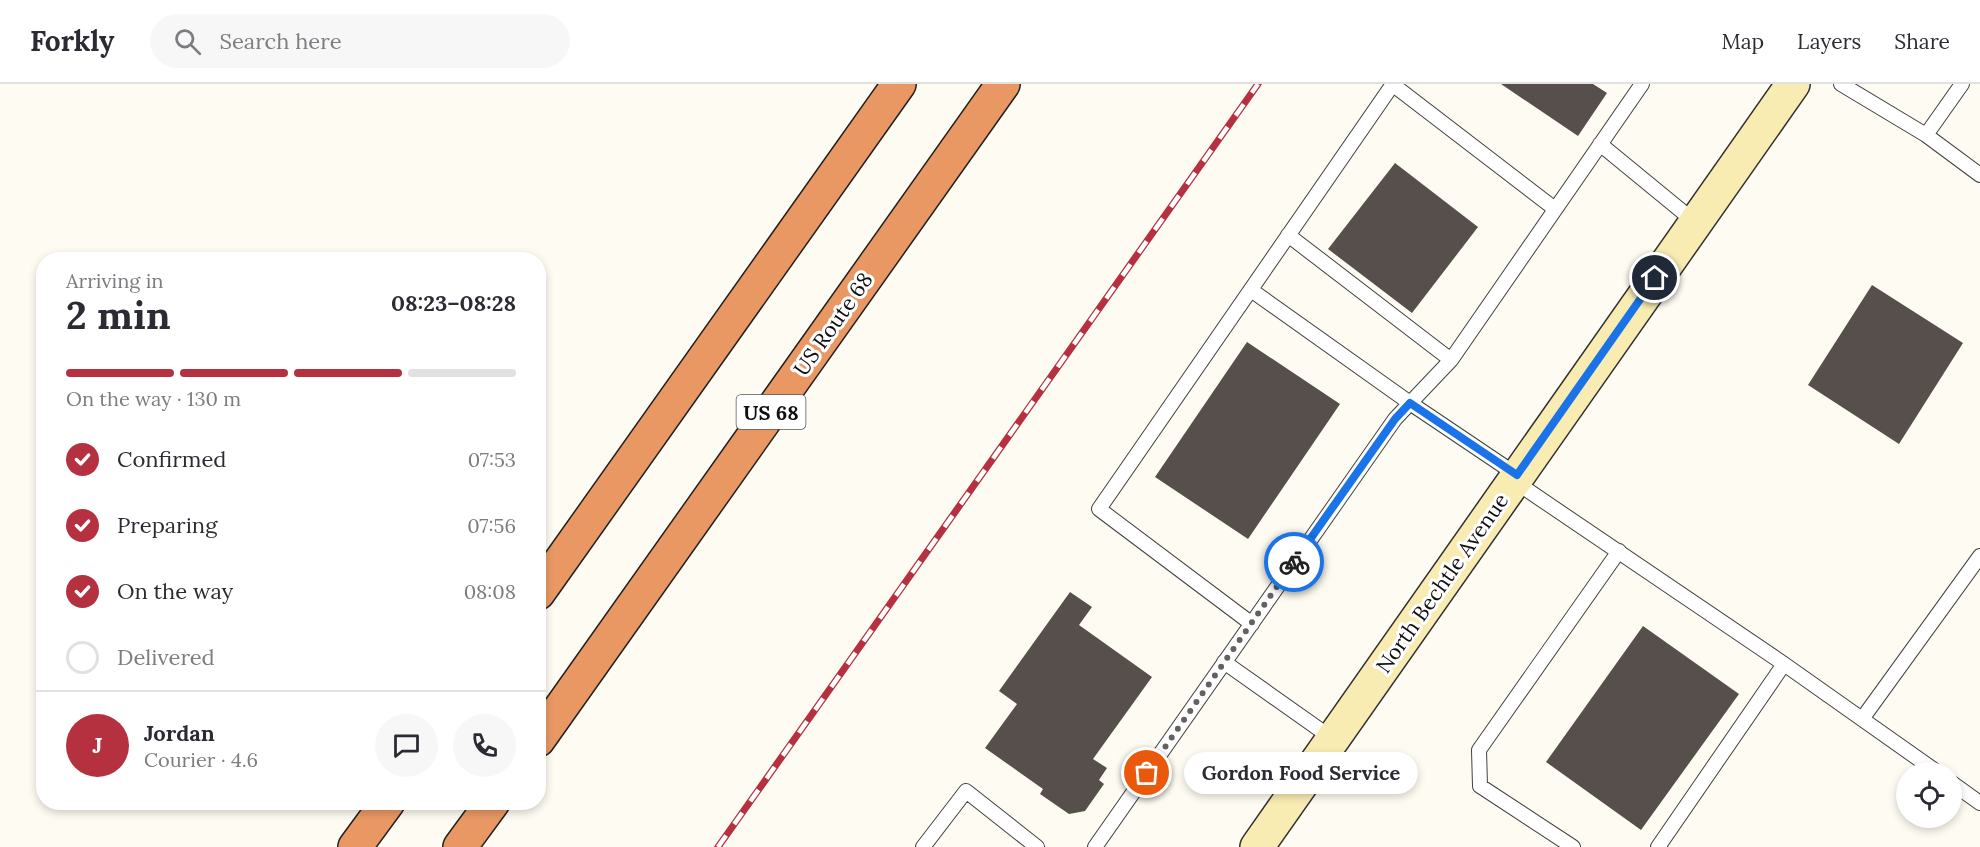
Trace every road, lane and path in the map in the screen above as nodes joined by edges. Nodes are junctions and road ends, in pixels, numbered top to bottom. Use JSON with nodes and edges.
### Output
{"nodes":[{"id":1,"x":899,"y":84,"type":"edge"},
{"id":2,"x":1003,"y":84,"type":"edge"},
{"id":3,"x":1392,"y":84,"type":"edge"},
{"id":4,"x":1642,"y":84,"type":"edge"},
{"id":5,"x":1792,"y":84,"type":"edge"},
{"id":6,"x":1841,"y":84,"type":"edge"},
{"id":7,"x":1962,"y":84,"type":"edge"},
{"id":8,"x":1926,"y":135,"type":"junction"},
{"id":9,"x":1600,"y":144,"type":"junction"},
{"id":10,"x":1980,"y":175,"type":"edge"},
{"id":11,"x":1556,"y":209,"type":"junction"},
{"id":12,"x":1695,"y":222,"type":"junction"},
{"id":13,"x":1288,"y":235,"type":"junction"},
{"id":14,"x":1251,"y":290,"type":"junction"},
{"id":15,"x":1451,"y":360,"type":"junction"},
{"id":16,"x":1410,"y":403,"type":"junction"},
{"id":17,"x":1515,"y":478,"type":"junction"},
{"id":18,"x":1619,"y":551,"type":"junction"},
{"id":19,"x":1980,"y":556,"type":"edge"},
{"id":20,"x":546,"y":582,"type":"edge"},
{"id":21,"x":1252,"y":624,"type":"junction"},
{"id":22,"x":1224,"y":662,"type":"junction"},
{"id":23,"x":1784,"y":664,"type":"junction"},
{"id":24,"x":1862,"y":719,"type":"junction"},
{"id":25,"x":546,"y":729,"type":"edge"},
{"id":26,"x":1333,"y":739,"type":"junction"},
{"id":27,"x":1923,"y":762,"type":"edge"},
{"id":28,"x":1962,"y":790,"type":"edge"},
{"id":29,"x":1980,"y":803,"type":"edge"},
{"id":30,"x":382,"y":810,"type":"edge"},
{"id":31,"x":487,"y":810,"type":"edge"},
{"id":32,"x":355,"y":847,"type":"edge"},
{"id":33,"x":460,"y":847,"type":"edge"},
{"id":34,"x":923,"y":847,"type":"edge"},
{"id":35,"x":1037,"y":847,"type":"edge"},
{"id":36,"x":1095,"y":847,"type":"edge"},
{"id":37,"x":1257,"y":847,"type":"edge"},
{"id":38,"x":1573,"y":847,"type":"edge"},
{"id":39,"x":1658,"y":847,"type":"edge"}],
"edges":[{"from":1,"to":20,"type":"highway"},
{"from":2,"to":25,"type":"highway","name":"US Route 68","number":"US 68"},
{"from":3,"to":11,"type":"lane"},
{"from":3,"to":13,"type":"lane"},
{"from":4,"to":9,"type":"lane"},
{"from":5,"to":12,"type":"street","name":"North Bechtle Avenue"},
{"from":6,"to":8,"type":"lane"},
{"from":7,"to":8,"type":"lane"},
{"from":8,"to":10,"type":"lane"},
{"from":9,"to":11,"type":"lane"},
{"from":9,"to":12,"type":"lane"},
{"from":11,"to":15,"type":"lane"},
{"from":12,"to":17,"type":"street","name":"North Bechtle Avenue"},
{"from":13,"to":14,"type":"lane"},
{"from":13,"to":15,"type":"lane"},
{"from":14,"to":16,"type":"lane"},
{"from":14,"to":21,"type":"lane"},
{"from":15,"to":16,"type":"lane"},
{"from":16,"to":17,"type":"lane"},
{"from":16,"to":21,"type":"lane"},
{"from":17,"to":18,"type":"lane"},
{"from":17,"to":26,"type":"street","name":"North Bechtle Avenue"},
{"from":18,"to":23,"type":"lane"},
{"from":18,"to":38,"type":"lane"},
{"from":19,"to":24,"type":"lane"},
{"from":21,"to":22,"type":"lane"},
{"from":22,"to":26,"type":"lane"},
{"from":22,"to":36,"type":"lane"},
{"from":23,"to":24,"type":"lane"},
{"from":23,"to":39,"type":"lane"},
{"from":24,"to":27,"type":"lane"},
{"from":26,"to":37,"type":"street","name":"North Bechtle Avenue"},
{"from":28,"to":29,"type":"lane"},
{"from":30,"to":32,"type":"highway"},
{"from":31,"to":33,"type":"highway"},
{"from":34,"to":35,"type":"lane"}]}
